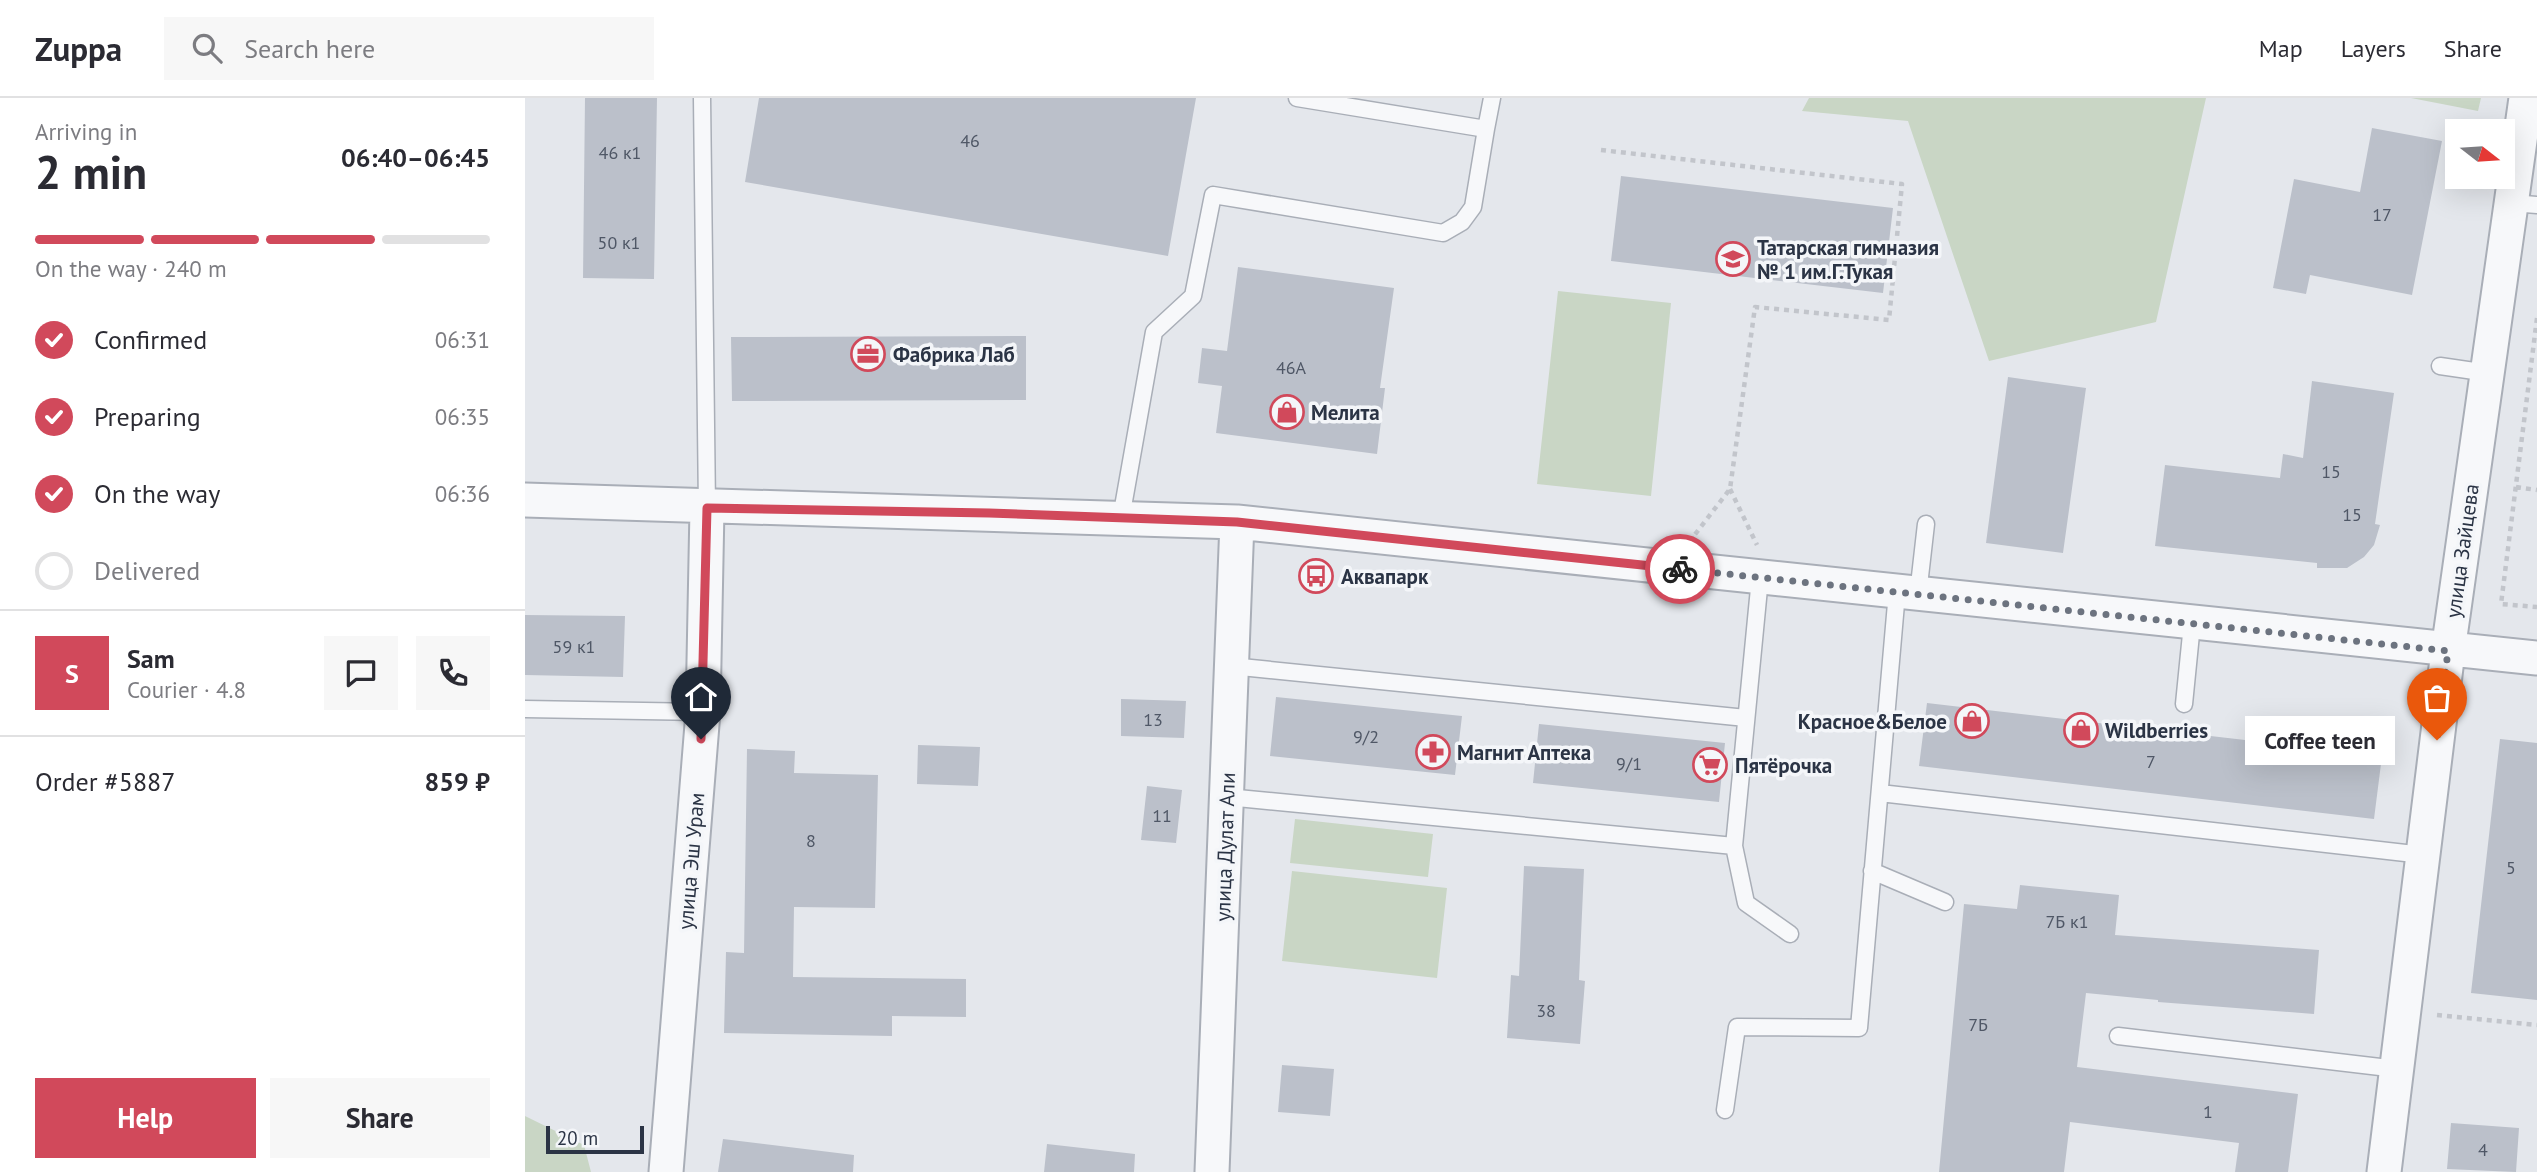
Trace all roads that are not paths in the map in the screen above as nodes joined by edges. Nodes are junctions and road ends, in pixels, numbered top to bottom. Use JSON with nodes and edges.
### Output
{"nodes":[{"id":1,"x":702,"y":98,"type":"edge"},
{"id":2,"x":1297,"y":98,"type":"edge"},
{"id":3,"x":1492,"y":98,"type":"edge"},
{"id":4,"x":2526,"y":98,"type":"edge"},
{"id":5,"x":1486,"y":129,"type":"junction"},
{"id":6,"x":2525,"y":204,"type":"edge"},
{"id":7,"x":2440,"y":366,"type":"dead end"},
{"id":8,"x":2488,"y":373,"type":"junction"},
{"id":9,"x":525,"y":500,"type":"edge"},
{"id":10,"x":707,"y":508,"type":"junction"},
{"id":11,"x":1121,"y":518,"type":"junction"},
{"id":12,"x":1237,"y":522,"type":"junction"},
{"id":13,"x":1926,"y":524,"type":"dead end"},
{"id":14,"x":1759,"y":563,"type":"junction"},
{"id":15,"x":1907,"y":593,"type":"junction"},
{"id":16,"x":2192,"y":624,"type":"junction"},
{"id":17,"x":2448,"y":651,"type":"junction"},
{"id":18,"x":2537,"y":658,"type":"edge"},
{"id":19,"x":1231,"y":666,"type":"junction"},
{"id":20,"x":2184,"y":704,"type":"dead end"},
{"id":21,"x":525,"y":709,"type":"edge"},
{"id":22,"x":703,"y":712,"type":"junction"},
{"id":23,"x":1746,"y":718,"type":"junction"},
{"id":24,"x":1879,"y":793,"type":"junction"},
{"id":25,"x":1227,"y":797,"type":"junction"},
{"id":26,"x":1734,"y":846,"type":"junction"},
{"id":27,"x":2423,"y":855,"type":"junction"},
{"id":28,"x":1872,"y":871,"type":"junction"},
{"id":29,"x":1945,"y":902,"type":"dead end"},
{"id":30,"x":1790,"y":934,"type":"dead end"},
{"id":31,"x":2118,"y":1036,"type":"dead end"},
{"id":32,"x":2397,"y":1069,"type":"junction"},
{"id":33,"x":1725,"y":1110,"type":"dead end"},
{"id":34,"x":666,"y":1172,"type":"edge"},
{"id":35,"x":1212,"y":1172,"type":"edge"},
{"id":36,"x":2384,"y":1172,"type":"edge"}],
"edges":[{"from":1,"to":10,"type":"lane"},
{"from":2,"to":5,"type":"lane"},
{"from":3,"to":5,"type":"lane"},
{"from":4,"to":6,"type":"street","name":"улица Зайцева"},
{"from":5,"to":11,"type":"lane"},
{"from":6,"to":8,"type":"street","name":"улица Зайцева"},
{"from":7,"to":8,"type":"lane"},
{"from":8,"to":17,"type":"street","name":"улица Зайцева"},
{"from":9,"to":10,"type":"street"},
{"from":10,"to":11,"type":"street"},
{"from":10,"to":22,"type":"street","name":"улица Эш Урам"},
{"from":11,"to":12,"type":"street"},
{"from":12,"to":14,"type":"street"},
{"from":12,"to":19,"type":"street","name":"улица Дулат Али"},
{"from":13,"to":15,"type":"lane"},
{"from":14,"to":15,"type":"street"},
{"from":14,"to":23,"type":"lane"},
{"from":15,"to":16,"type":"street"},
{"from":15,"to":24,"type":"lane"},
{"from":16,"to":17,"type":"street"},
{"from":16,"to":20,"type":"lane"},
{"from":17,"to":18,"type":"street"},
{"from":17,"to":27,"type":"street","name":"улица Зайцева"},
{"from":19,"to":23,"type":"lane"},
{"from":19,"to":25,"type":"street","name":"улица Дулат Али"},
{"from":21,"to":22,"type":"lane"},
{"from":22,"to":34,"type":"street","name":"улица Эш Урам"},
{"from":23,"to":26,"type":"lane"},
{"from":24,"to":27,"type":"lane"},
{"from":24,"to":28,"type":"lane"},
{"from":25,"to":26,"type":"lane"},
{"from":25,"to":35,"type":"street","name":"улица Дулат Али"},
{"from":26,"to":30,"type":"lane"},
{"from":27,"to":32,"type":"street","name":"улица Зайцева"},
{"from":28,"to":29,"type":"lane"},
{"from":28,"to":33,"type":"lane"},
{"from":31,"to":32,"type":"lane"},
{"from":32,"to":36,"type":"street","name":"улица Зайцева"}]}
